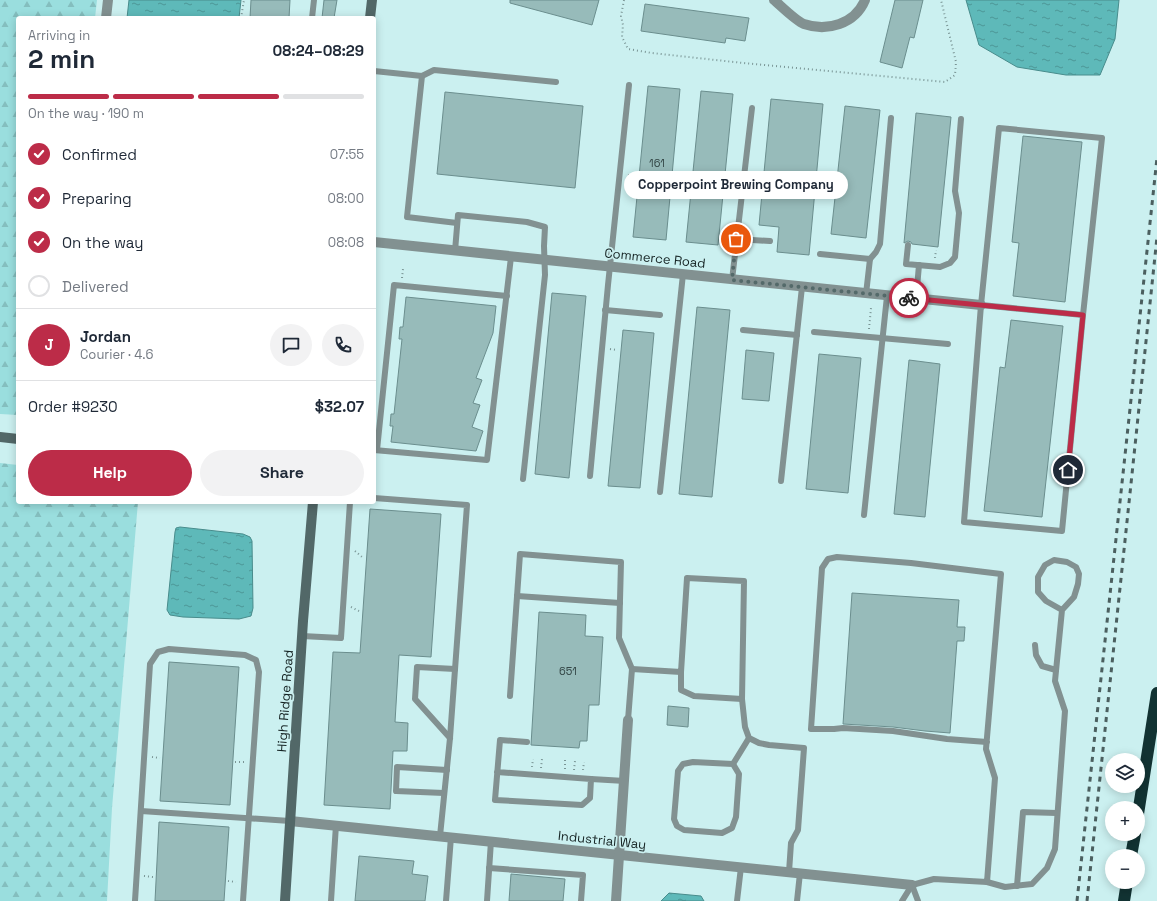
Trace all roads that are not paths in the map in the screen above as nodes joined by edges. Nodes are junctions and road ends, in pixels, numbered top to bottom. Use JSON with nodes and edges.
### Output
{"nodes":[{"id":1,"x":108,"y":0,"type":"edge"},
{"id":2,"x":314,"y":0,"type":"edge"},
{"id":3,"x":372,"y":0,"type":"edge"},
{"id":4,"x":774,"y":0,"type":"edge"},
{"id":5,"x":865,"y":0,"type":"edge"},
{"id":6,"x":106,"y":16,"type":"edge"},
{"id":7,"x":312,"y":16,"type":"edge"},
{"id":8,"x":370,"y":16,"type":"edge"},
{"id":9,"x":376,"y":71,"type":"edge"},
{"id":10,"x":422,"y":76,"type":"junction"},
{"id":11,"x":556,"y":82,"type":"dead end"},
{"id":12,"x":629,"y":85,"type":"dead end"},
{"id":13,"x":752,"y":108,"type":"dead end"},
{"id":14,"x":891,"y":118,"type":"dead end"},
{"id":15,"x":962,"y":119,"type":"dead end"},
{"id":16,"x":457,"y":223,"type":"junction"},
{"id":17,"x":736,"y":239,"type":"junction"},
{"id":18,"x":376,"y":242,"type":"edge"},
{"id":19,"x":770,"y":242,"type":"dead end"},
{"id":20,"x":908,"y":245,"type":"dead end"},
{"id":21,"x":455,"y":251,"type":"junction"},
{"id":22,"x":820,"y":254,"type":"dead end"},
{"id":23,"x":511,"y":257,"type":"junction"},
{"id":24,"x":870,"y":259,"type":"junction"},
{"id":25,"x":544,"y":260,"type":"junction"},
{"id":26,"x":919,"y":265,"type":"junction"},
{"id":27,"x":610,"y":266,"type":"junction"},
{"id":28,"x":683,"y":274,"type":"junction"},
{"id":29,"x":732,"y":280,"type":"junction"},
{"id":30,"x":802,"y":287,"type":"junction"},
{"id":31,"x":866,"y":294,"type":"junction"},
{"id":32,"x":507,"y":296,"type":"junction"},
{"id":33,"x":888,"y":296,"type":"junction"},
{"id":34,"x":916,"y":298,"type":"junction"},
{"id":35,"x":982,"y":305,"type":"junction"},
{"id":36,"x":605,"y":310,"type":"junction"},
{"id":37,"x":660,"y":315,"type":"dead end"},
{"id":38,"x":1083,"y":315,"type":"junction"},
{"id":39,"x":743,"y":330,"type":"dead end"},
{"id":40,"x":814,"y":332,"type":"dead end"},
{"id":41,"x":797,"y":335,"type":"junction"},
{"id":42,"x":883,"y":338,"type":"junction"},
{"id":43,"x":948,"y":344,"type":"dead end"},
{"id":44,"x":0,"y":437,"type":"edge"},
{"id":45,"x":16,"y":439,"type":"edge"},
{"id":46,"x":376,"y":450,"type":"edge"},
{"id":47,"x":590,"y":476,"type":"dead end"},
{"id":48,"x":523,"y":479,"type":"dead end"},
{"id":49,"x":781,"y":481,"type":"dead end"},
{"id":50,"x":660,"y":492,"type":"dead end"},
{"id":51,"x":376,"y":498,"type":"edge"},
{"id":52,"x":313,"y":504,"type":"edge"},
{"id":53,"x":350,"y":504,"type":"edge"},
{"id":54,"x":864,"y":515,"type":"dead end"},
{"id":55,"x":517,"y":596,"type":"junction"},
{"id":56,"x":620,"y":603,"type":"junction"},
{"id":57,"x":1062,"y":610,"type":"junction"},
{"id":58,"x":302,"y":636,"type":"junction"},
{"id":59,"x":1035,"y":645,"type":"dead end"},
{"id":60,"x":455,"y":669,"type":"junction"},
{"id":61,"x":632,"y":669,"type":"junction"},
{"id":62,"x":1056,"y":670,"type":"junction"},
{"id":63,"x":681,"y":672,"type":"junction"},
{"id":64,"x":1157,"y":693,"type":"edge"},
{"id":65,"x":510,"y":696,"type":"dead end"},
{"id":66,"x":742,"y":699,"type":"junction"},
{"id":67,"x":628,"y":720,"type":"joint"},
{"id":68,"x":450,"y":738,"type":"junction"},
{"id":69,"x":749,"y":738,"type":"junction"},
{"id":70,"x":527,"y":742,"type":"dead end"},
{"id":71,"x":987,"y":742,"type":"junction"},
{"id":72,"x":734,"y":764,"type":"junction"},
{"id":73,"x":447,"y":770,"type":"junction"},
{"id":74,"x":497,"y":772,"type":"junction"},
{"id":75,"x":591,"y":779,"type":"junction"},
{"id":76,"x":625,"y":781,"type":"junction"},
{"id":77,"x":444,"y":793,"type":"junction"},
{"id":78,"x":1140,"y":801,"type":"edge"},
{"id":79,"x":141,"y":811,"type":"junction"},
{"id":80,"x":1057,"y":813,"type":"junction"},
{"id":81,"x":248,"y":817,"type":"junction"},
{"id":82,"x":290,"y":821,"type":"junction"},
{"id":83,"x":336,"y":825,"type":"junction"},
{"id":84,"x":440,"y":836,"type":"junction"},
{"id":85,"x":451,"y":837,"type":"junction"},
{"id":86,"x":491,"y":841,"type":"junction"},
{"id":87,"x":620,"y":855,"type":"junction"},
{"id":88,"x":741,"y":867,"type":"junction"},
{"id":89,"x":489,"y":868,"type":"junction"},
{"id":90,"x":788,"y":872,"type":"junction"},
{"id":91,"x":800,"y":873,"type":"junction"},
{"id":92,"x":987,"y":882,"type":"junction"},
{"id":93,"x":912,"y":885,"type":"junction"},
{"id":94,"x":1017,"y":886,"type":"junction"},
{"id":95,"x":1126,"y":889,"type":"edge"},
{"id":96,"x":136,"y":901,"type":"edge"},
{"id":97,"x":243,"y":901,"type":"edge"},
{"id":98,"x":284,"y":901,"type":"edge"},
{"id":99,"x":331,"y":901,"type":"edge"},
{"id":100,"x":446,"y":901,"type":"edge"},
{"id":101,"x":487,"y":901,"type":"edge"},
{"id":102,"x":582,"y":901,"type":"edge"},
{"id":103,"x":616,"y":901,"type":"edge"},
{"id":104,"x":737,"y":901,"type":"edge"},
{"id":105,"x":797,"y":901,"type":"edge"},
{"id":106,"x":902,"y":901,"type":"edge"},
{"id":107,"x":918,"y":901,"type":"edge"},
{"id":108,"x":924,"y":901,"type":"edge"},
{"id":109,"x":1124,"y":901,"type":"edge"}],
"edges":[{"from":1,"to":6,"type":"street"},
{"from":2,"to":7,"type":"lane"},
{"from":3,"to":8,"type":"street"},
{"from":4,"to":5,"type":"street"},
{"from":9,"to":10,"type":"lane"},
{"from":10,"to":11,"type":"lane"},
{"from":10,"to":16,"type":"lane"},
{"from":12,"to":27,"type":"lane"},
{"from":13,"to":17,"type":"lane"},
{"from":14,"to":24,"type":"lane"},
{"from":15,"to":26,"type":"lane"},
{"from":16,"to":21,"type":"lane"},
{"from":16,"to":25,"type":"lane"},
{"from":17,"to":19,"type":"lane"},
{"from":17,"to":29,"type":"lane"},
{"from":18,"to":21,"type":"street","name":"Commerce Road"},
{"from":20,"to":26,"type":"lane"},
{"from":21,"to":23,"type":"street","name":"Commerce Road"},
{"from":22,"to":24,"type":"lane"},
{"from":23,"to":25,"type":"street","name":"Commerce Road"},
{"from":23,"to":32,"type":"lane"},
{"from":24,"to":31,"type":"lane"},
{"from":25,"to":27,"type":"street","name":"Commerce Road"},
{"from":25,"to":48,"type":"lane"},
{"from":26,"to":34,"type":"lane"},
{"from":27,"to":28,"type":"street","name":"Commerce Road"},
{"from":27,"to":36,"type":"lane"},
{"from":28,"to":29,"type":"street","name":"Commerce Road"},
{"from":28,"to":50,"type":"lane"},
{"from":29,"to":30,"type":"street","name":"Commerce Road"},
{"from":30,"to":31,"type":"street","name":"Commerce Road"},
{"from":30,"to":41,"type":"lane"},
{"from":31,"to":33,"type":"street","name":"Commerce Road"},
{"from":32,"to":46,"type":"lane"},
{"from":32,"to":46,"type":"lane"},
{"from":33,"to":34,"type":"street","name":"Commerce Road"},
{"from":33,"to":42,"type":"lane"},
{"from":34,"to":35,"type":"street","name":"Commerce Road"},
{"from":35,"to":38,"type":"lane"},
{"from":35,"to":38,"type":"lane"},
{"from":35,"to":38,"type":"lane"},
{"from":36,"to":37,"type":"lane"},
{"from":36,"to":47,"type":"lane"},
{"from":39,"to":41,"type":"lane"},
{"from":40,"to":42,"type":"lane"},
{"from":41,"to":49,"type":"lane"},
{"from":42,"to":43,"type":"lane"},
{"from":42,"to":54,"type":"lane"},
{"from":44,"to":45,"type":"street"},
{"from":51,"to":60,"type":"lane"},
{"from":52,"to":58,"type":"street","name":"High Ridge Road"},
{"from":53,"to":58,"type":"lane"},
{"from":55,"to":56,"type":"lane"},
{"from":55,"to":56,"type":"lane"},
{"from":55,"to":65,"type":"lane"},
{"from":56,"to":61,"type":"lane"},
{"from":57,"to":57,"type":"lane"},
{"from":57,"to":62,"type":"lane"},
{"from":58,"to":82,"type":"street","name":"High Ridge Road"},
{"from":59,"to":62,"type":"lane"},
{"from":60,"to":68,"type":"lane"},
{"from":60,"to":68,"type":"lane"},
{"from":61,"to":63,"type":"lane"},
{"from":61,"to":67,"type":"lane"},
{"from":62,"to":80,"type":"lane"},
{"from":63,"to":66,"type":"lane"},
{"from":63,"to":66,"type":"lane"},
{"from":64,"to":78,"type":"highway"},
{"from":66,"to":69,"type":"lane"},
{"from":67,"to":76,"type":"street"},
{"from":68,"to":73,"type":"lane"},
{"from":69,"to":72,"type":"lane"},
{"from":69,"to":90,"type":"lane"},
{"from":70,"to":74,"type":"lane"},
{"from":71,"to":71,"type":"lane"},
{"from":71,"to":92,"type":"lane"},
{"from":72,"to":72,"type":"lane"},
{"from":73,"to":77,"type":"lane"},
{"from":73,"to":77,"type":"lane"},
{"from":74,"to":75,"type":"lane"},
{"from":74,"to":75,"type":"lane"},
{"from":75,"to":76,"type":"lane"},
{"from":76,"to":87,"type":"street"},
{"from":77,"to":84,"type":"lane"},
{"from":79,"to":81,"type":"lane"},
{"from":79,"to":81,"type":"lane"},
{"from":79,"to":96,"type":"lane"},
{"from":80,"to":94,"type":"lane"},
{"from":80,"to":94,"type":"lane"},
{"from":81,"to":82,"type":"lane"},
{"from":81,"to":97,"type":"lane"},
{"from":82,"to":83,"type":"street","name":"Industrial Way"},
{"from":82,"to":98,"type":"street","name":"High Ridge Road"},
{"from":83,"to":84,"type":"street","name":"Industrial Way"},
{"from":83,"to":99,"type":"lane"},
{"from":84,"to":85,"type":"street","name":"Industrial Way"},
{"from":85,"to":86,"type":"street","name":"Industrial Way"},
{"from":85,"to":100,"type":"lane"},
{"from":86,"to":87,"type":"street","name":"Industrial Way"},
{"from":86,"to":89,"type":"lane"},
{"from":87,"to":88,"type":"street","name":"Industrial Way"},
{"from":87,"to":103,"type":"street"},
{"from":88,"to":90,"type":"street","name":"Industrial Way"},
{"from":88,"to":104,"type":"lane"},
{"from":89,"to":101,"type":"lane"},
{"from":89,"to":102,"type":"lane"},
{"from":90,"to":91,"type":"street","name":"Industrial Way"},
{"from":91,"to":93,"type":"street","name":"Industrial Way"},
{"from":91,"to":105,"type":"lane"},
{"from":92,"to":93,"type":"lane"},
{"from":92,"to":94,"type":"lane"},
{"from":93,"to":106,"type":"lane"},
{"from":93,"to":107,"type":"lane"},
{"from":95,"to":109,"type":"highway"},
{"from":107,"to":108,"type":"lane"}]}
